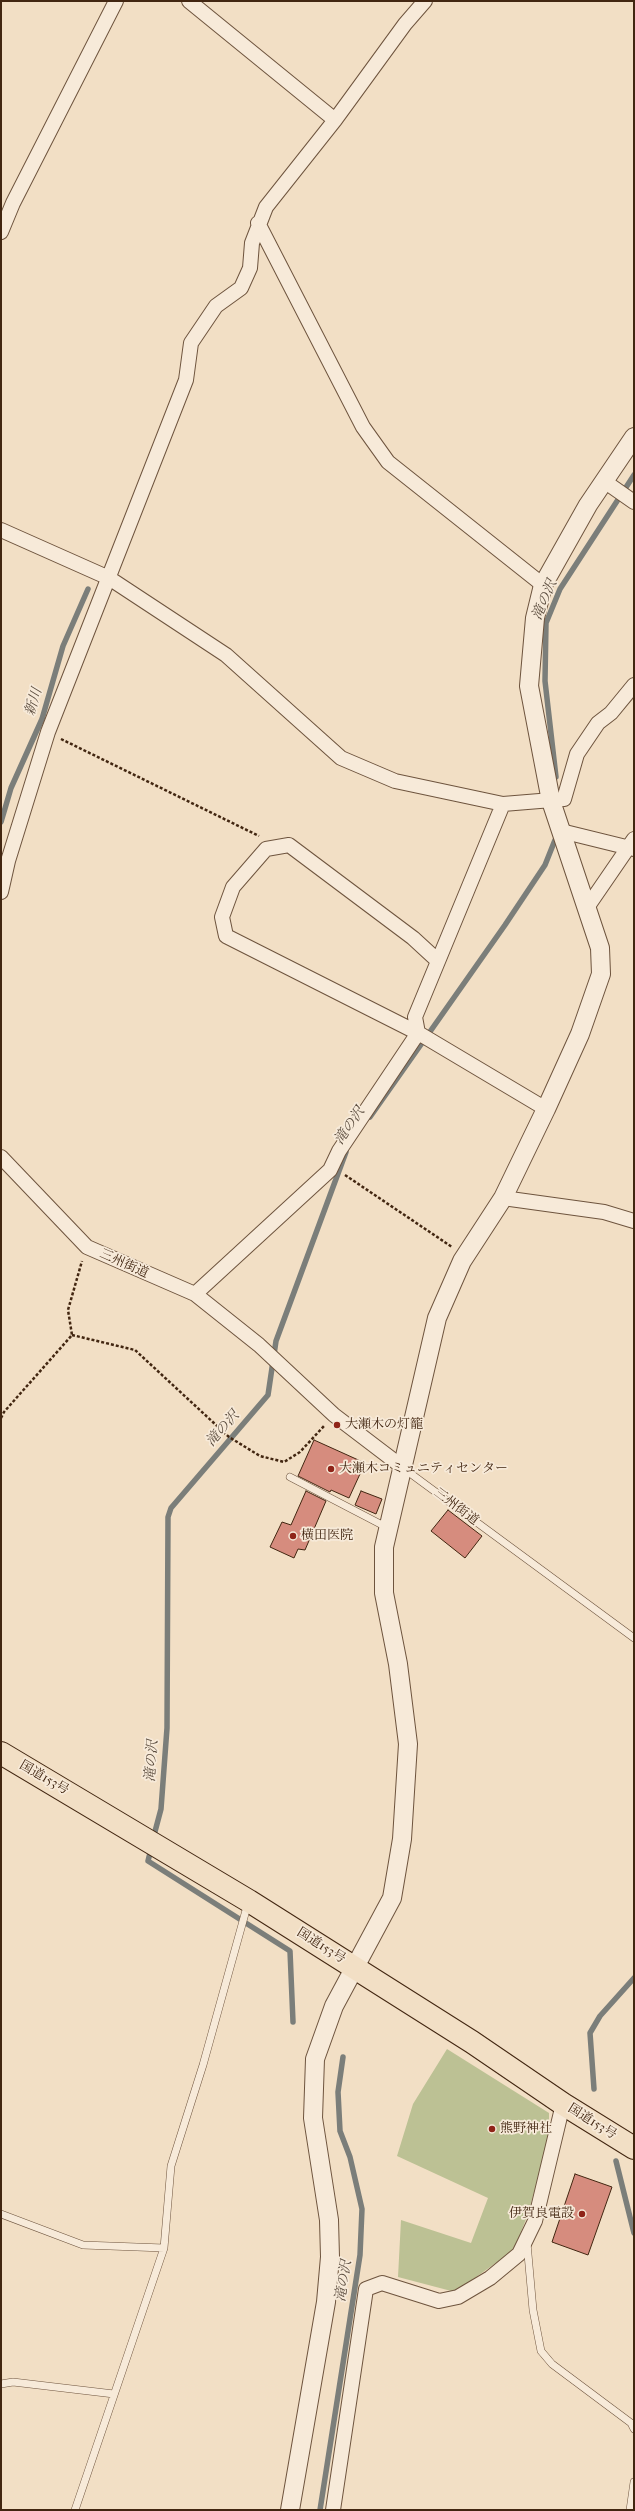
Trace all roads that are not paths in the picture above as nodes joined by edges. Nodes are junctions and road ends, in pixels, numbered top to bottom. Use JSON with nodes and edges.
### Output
{"nodes":[{"id":1,"x":116,"y":1,"type":"edge"},
{"id":2,"x":189,"y":1,"type":"edge"},
{"id":3,"x":425,"y":1,"type":"edge"},
{"id":4,"x":335,"y":120,"type":"junction"},
{"id":5,"x":258,"y":222,"type":"junction"},
{"id":6,"x":1,"y":232,"type":"edge"},
{"id":7,"x":634,"y":437,"type":"edge"},
{"id":8,"x":610,"y":485,"type":"junction"},
{"id":9,"x":631,"y":501,"type":"edge"},
{"id":10,"x":1,"y":530,"type":"edge"},
{"id":11,"x":110,"y":578,"type":"junction"},
{"id":12,"x":543,"y":585,"type":"junction"},
{"id":13,"x":634,"y":685,"type":"edge"},
{"id":14,"x":552,"y":801,"type":"junction"},
{"id":15,"x":503,"y":804,"type":"junction"},
{"id":16,"x":561,"y":831,"type":"junction"},
{"id":17,"x":632,"y":846,"type":"edge"},
{"id":18,"x":1,"y":892,"type":"edge"},
{"id":19,"x":586,"y":909,"type":"junction"},
{"id":20,"x":438,"y":961,"type":"junction"},
{"id":21,"x":419,"y":1034,"type":"junction"},
{"id":22,"x":546,"y":1109,"type":"junction"},
{"id":23,"x":1,"y":1157,"type":"edge"},
{"id":24,"x":503,"y":1198,"type":"junction"},
{"id":25,"x":634,"y":1221,"type":"edge"},
{"id":26,"x":195,"y":1294,"type":"junction"},
{"id":27,"x":401,"y":1466,"type":"junction"},
{"id":28,"x":290,"y":1477,"type":"dead end"},
{"id":29,"x":388,"y":1528,"type":"junction"},
{"id":30,"x":634,"y":1638,"type":"edge"},
{"id":31,"x":1,"y":1754,"type":"edge"},
{"id":32,"x":245,"y":1916,"type":"junction"},
{"id":33,"x":354,"y":1967,"type":"junction"},
{"id":34,"x":563,"y":2104,"type":"junction"},
{"id":35,"x":634,"y":2148,"type":"edge"},
{"id":36,"x":1,"y":2214,"type":"edge"},
{"id":37,"x":526,"y":2239,"type":"junction"},
{"id":38,"x":164,"y":2248,"type":"junction"},
{"id":39,"x":1,"y":2384,"type":"edge"},
{"id":40,"x":114,"y":2394,"type":"junction"},
{"id":41,"x":634,"y":2429,"type":"edge"},
{"id":42,"x":634,"y":2482,"type":"edge"},
{"id":43,"x":74,"y":2510,"type":"edge"},
{"id":44,"x":290,"y":2510,"type":"edge"},
{"id":45,"x":332,"y":2510,"type":"edge"},
{"id":46,"x":630,"y":2510,"type":"edge"}],
"edges":[{"from":1,"to":6,"type":"street"},
{"from":2,"to":4,"type":"street"},
{"from":3,"to":4,"type":"street"},
{"from":4,"to":5,"type":"street"},
{"from":5,"to":11,"type":"street"},
{"from":5,"to":12,"type":"street"},
{"from":7,"to":8,"type":"street"},
{"from":8,"to":9,"type":"street"},
{"from":8,"to":12,"type":"street"},
{"from":10,"to":11,"type":"street"},
{"from":11,"to":15,"type":"street"},
{"from":11,"to":18,"type":"street"},
{"from":12,"to":14,"type":"street"},
{"from":13,"to":14,"type":"street"},
{"from":14,"to":15,"type":"street"},
{"from":14,"to":16,"type":"street"},
{"from":15,"to":20,"type":"street"},
{"from":16,"to":17,"type":"street"},
{"from":16,"to":19,"type":"street"},
{"from":17,"to":19,"type":"street"},
{"from":19,"to":22,"type":"street"},
{"from":20,"to":21,"type":"street"},
{"from":20,"to":21,"type":"street"},
{"from":21,"to":22,"type":"street"},
{"from":21,"to":26,"type":"street"},
{"from":22,"to":24,"type":"street"},
{"from":23,"to":26,"type":"street","name":"三州街道"},
{"from":24,"to":25,"type":"street"},
{"from":24,"to":27,"type":"street"},
{"from":26,"to":27,"type":"street","name":"三州街道"},
{"from":27,"to":29,"type":"street"},
{"from":27,"to":30,"type":"lane","name":"三州街道"},
{"from":28,"to":29,"type":"lane"},
{"from":29,"to":33,"type":"street"},
{"from":31,"to":32,"type":"highway","name":"国道153号"},
{"from":32,"to":33,"type":"highway","name":"国道153号"},
{"from":32,"to":38,"type":"lane"},
{"from":33,"to":34,"type":"highway","name":"国道153号"},
{"from":33,"to":44,"type":"street"},
{"from":34,"to":35,"type":"highway","name":"国道153号"},
{"from":34,"to":37,"type":"street"},
{"from":36,"to":38,"type":"lane"},
{"from":37,"to":41,"type":"lane"},
{"from":37,"to":45,"type":"street"},
{"from":38,"to":40,"type":"lane"},
{"from":39,"to":40,"type":"lane"},
{"from":40,"to":43,"type":"lane"},
{"from":42,"to":46,"type":"lane"}]}
